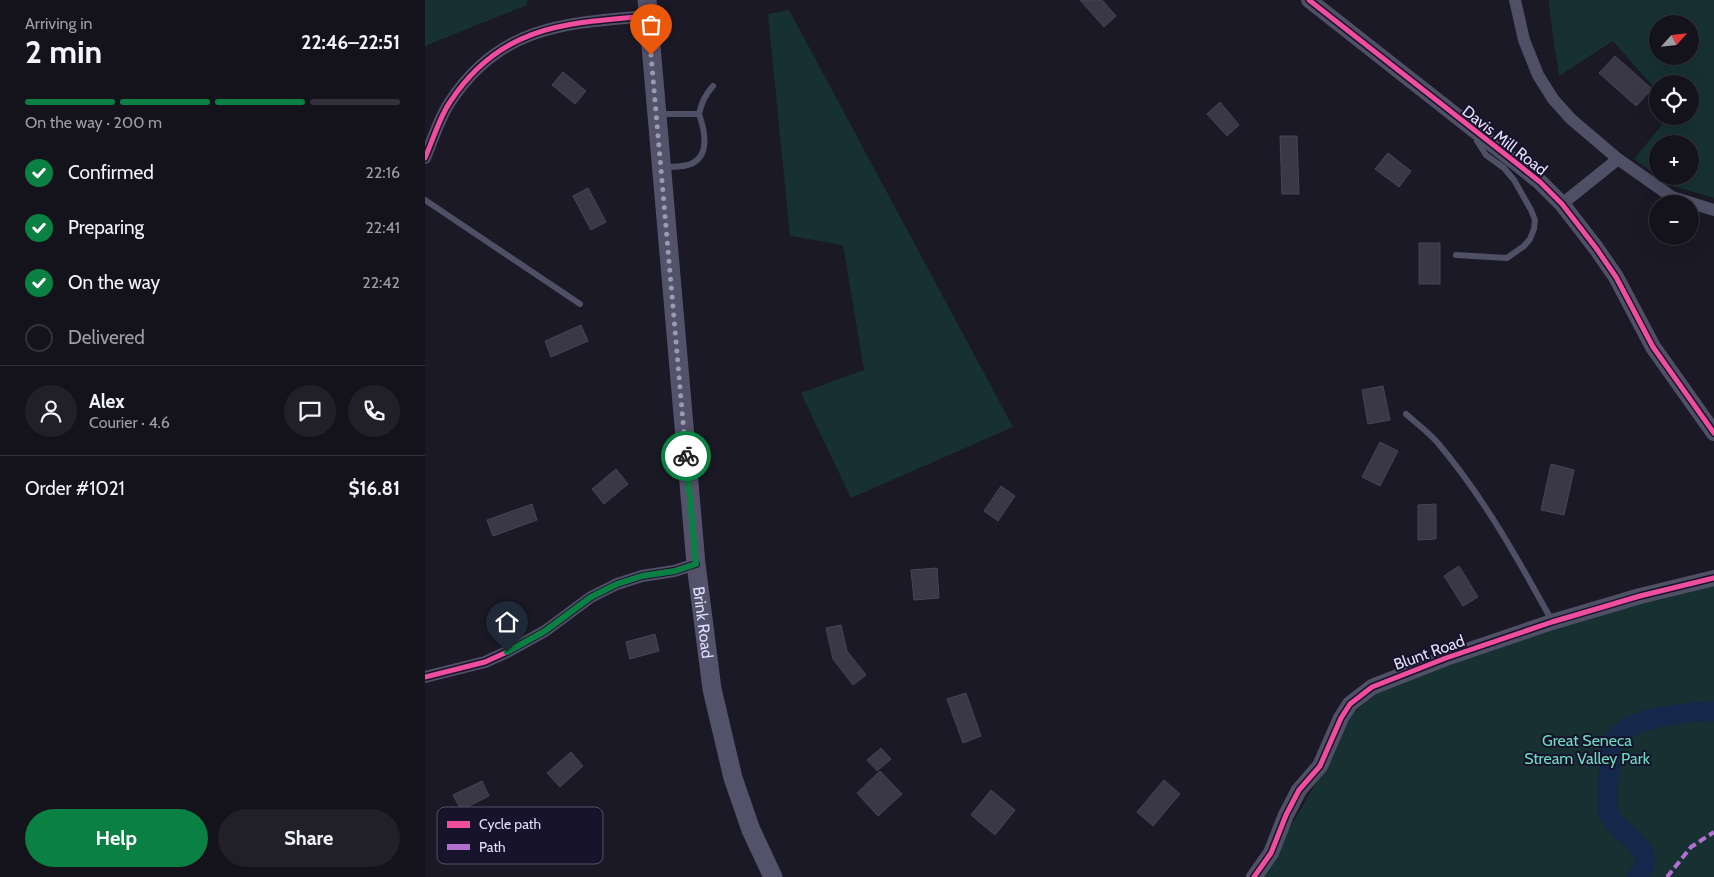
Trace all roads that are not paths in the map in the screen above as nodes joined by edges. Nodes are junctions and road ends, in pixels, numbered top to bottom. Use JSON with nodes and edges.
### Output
{"nodes":[{"id":1,"x":1309,"y":0,"type":"edge"},
{"id":2,"x":1515,"y":0,"type":"edge"},
{"id":3,"x":647,"y":8,"type":"edge"},
{"id":4,"x":713,"y":86,"type":"dead end"},
{"id":5,"x":656,"y":114,"type":"junction"},
{"id":6,"x":699,"y":114,"type":"junction"},
{"id":7,"x":1481,"y":136,"type":"junction"},
{"id":8,"x":425,"y":158,"type":"edge"},
{"id":9,"x":1617,"y":159,"type":"junction"},
{"id":10,"x":661,"y":168,"type":"junction"},
{"id":11,"x":425,"y":200,"type":"edge"},
{"id":12,"x":1562,"y":204,"type":"junction"},
{"id":13,"x":1714,"y":210,"type":"edge"},
{"id":14,"x":1456,"y":254,"type":"dead end"},
{"id":15,"x":580,"y":304,"type":"dead end"},
{"id":16,"x":1406,"y":414,"type":"dead end"},
{"id":17,"x":1714,"y":433,"type":"edge"},
{"id":18,"x":696,"y":564,"type":"junction"},
{"id":19,"x":1714,"y":578,"type":"edge"},
{"id":20,"x":1552,"y":622,"type":"junction"},
{"id":21,"x":425,"y":677,"type":"edge"},
{"id":22,"x":773,"y":877,"type":"edge"},
{"id":23,"x":1254,"y":877,"type":"edge"}],
"edges":[{"from":1,"to":7,"type":"street","name":"Davis Mill Road"},
{"from":2,"to":9,"type":"street"},
{"from":3,"to":5,"type":"main road","name":"Brink Road"},
{"from":3,"to":8,"type":"street"},
{"from":4,"to":6,"type":"lane"},
{"from":5,"to":6,"type":"lane"},
{"from":5,"to":10,"type":"main road","name":"Brink Road"},
{"from":6,"to":10,"type":"lane"},
{"from":7,"to":12,"type":"street","name":"Davis Mill Road"},
{"from":7,"to":14,"type":"lane"},
{"from":9,"to":12,"type":"street"},
{"from":9,"to":13,"type":"street"},
{"from":10,"to":18,"type":"main road","name":"Brink Road"},
{"from":11,"to":15,"type":"lane"},
{"from":12,"to":17,"type":"street","name":"Davis Mill Road"},
{"from":16,"to":20,"type":"lane"},
{"from":18,"to":21,"type":"street"},
{"from":18,"to":22,"type":"main road","name":"Brink Road"},
{"from":19,"to":20,"type":"street","name":"Blunt Road"},
{"from":20,"to":23,"type":"street","name":"Blunt Road"}]}
